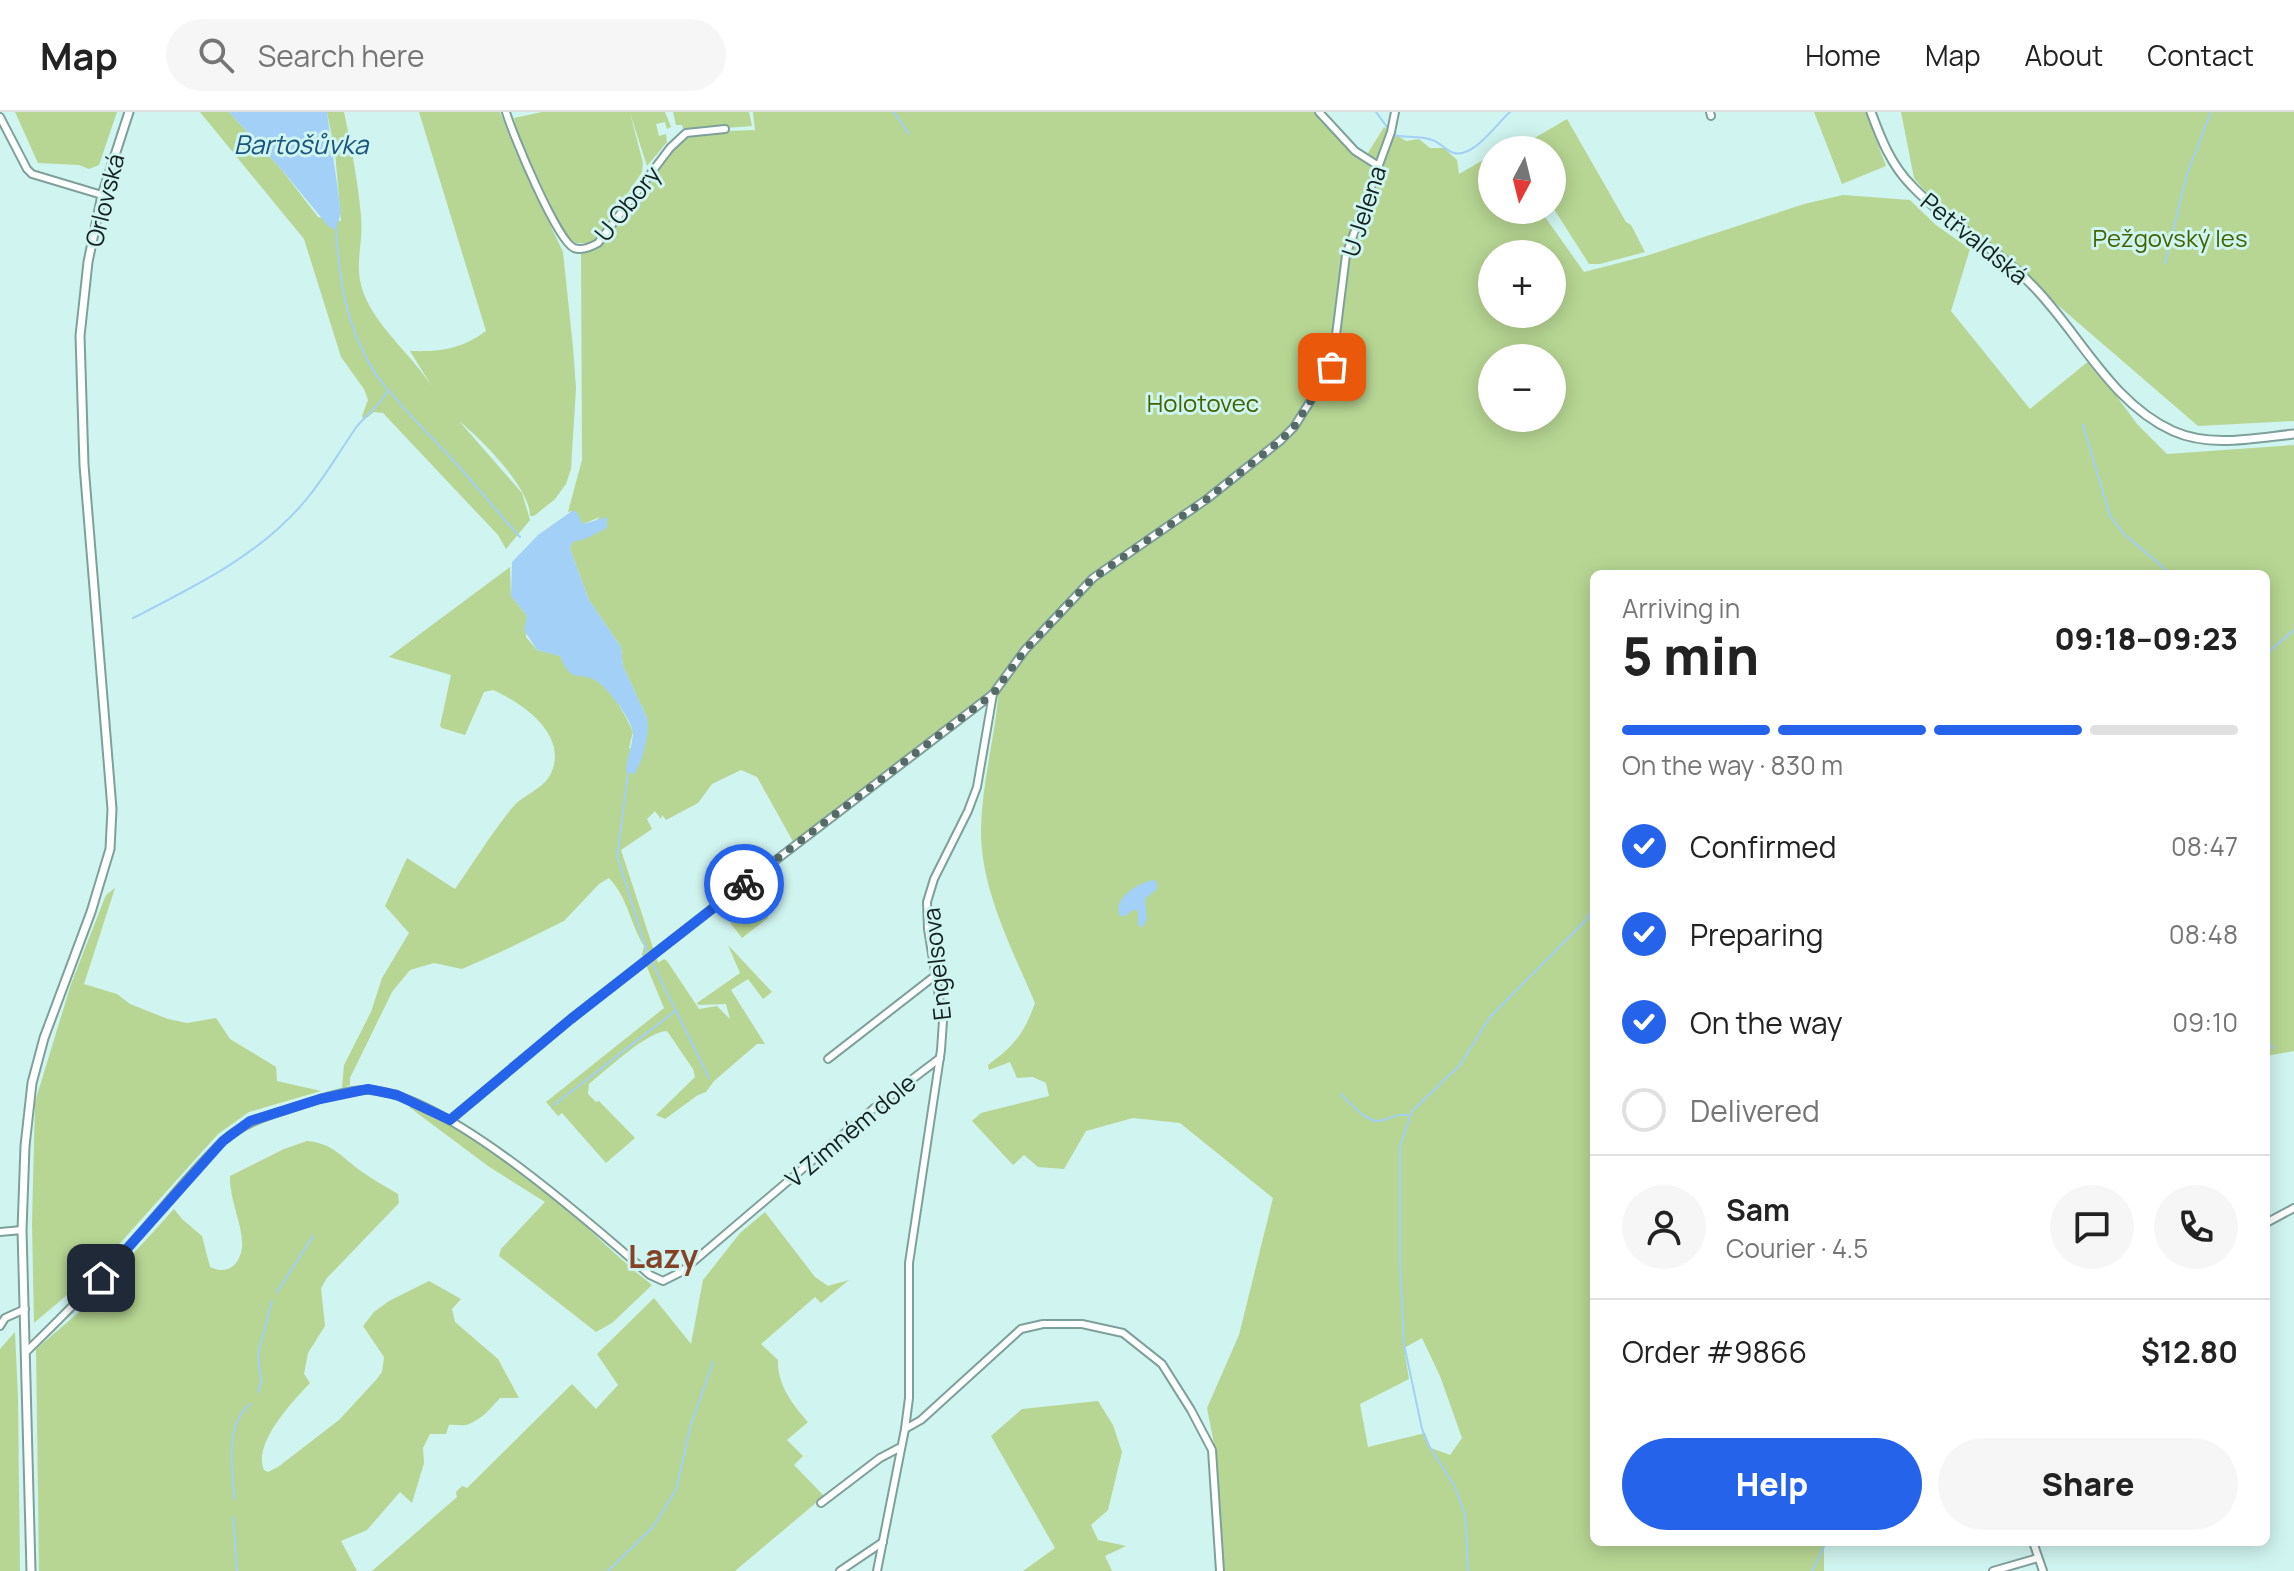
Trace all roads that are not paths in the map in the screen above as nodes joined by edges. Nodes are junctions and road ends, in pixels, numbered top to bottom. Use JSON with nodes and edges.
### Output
{"nodes":[{"id":1,"x":129,"y":112,"type":"edge"},
{"id":2,"x":506,"y":112,"type":"edge"},
{"id":3,"x":1319,"y":112,"type":"edge"},
{"id":4,"x":1395,"y":112,"type":"edge"},
{"id":5,"x":1871,"y":112,"type":"edge"},
{"id":6,"x":0,"y":117,"type":"edge"},
{"id":7,"x":725,"y":129,"type":"dead end"},
{"id":8,"x":1377,"y":165,"type":"junction"},
{"id":9,"x":102,"y":195,"type":"junction"},
{"id":10,"x":2294,"y":434,"type":"edge"},
{"id":11,"x":1207,"y":499,"type":"joint"},
{"id":12,"x":993,"y":694,"type":"junction"},
{"id":13,"x":936,"y":975,"type":"junction"},
{"id":14,"x":940,"y":1058,"type":"junction"},
{"id":15,"x":828,"y":1059,"type":"dead end"},
{"id":16,"x":450,"y":1120,"type":"junction"},
{"id":17,"x":2294,"y":1208,"type":"edge"},
{"id":18,"x":2270,"y":1221,"type":"edge"},
{"id":19,"x":22,"y":1230,"type":"junction"},
{"id":20,"x":0,"y":1232,"type":"edge"},
{"id":21,"x":25,"y":1309,"type":"junction"},
{"id":22,"x":0,"y":1326,"type":"edge"},
{"id":23,"x":27,"y":1351,"type":"junction"},
{"id":24,"x":905,"y":1429,"type":"junction"},
{"id":25,"x":901,"y":1447,"type":"junction"},
{"id":26,"x":821,"y":1503,"type":"dead end"},
{"id":27,"x":883,"y":1542,"type":"junction"},
{"id":28,"x":2034,"y":1546,"type":"edge"},
{"id":29,"x":2038,"y":1558,"type":"junction"},
{"id":30,"x":31,"y":1571,"type":"edge"},
{"id":31,"x":840,"y":1571,"type":"edge"},
{"id":32,"x":877,"y":1571,"type":"edge"},
{"id":33,"x":1220,"y":1571,"type":"edge"},
{"id":34,"x":1993,"y":1571,"type":"edge"},
{"id":35,"x":2043,"y":1571,"type":"edge"}],
"edges":[{"from":1,"to":9,"type":"street","name":"Orlovská"},
{"from":2,"to":7,"type":"street","name":"U Obory"},
{"from":3,"to":8,"type":"street"},
{"from":4,"to":8,"type":"street","name":"U Jelena"},
{"from":5,"to":10,"type":"street","name":"Petřvaldská"},
{"from":6,"to":9,"type":"street"},
{"from":8,"to":11,"type":"street","name":"U Jelena"},
{"from":9,"to":19,"type":"street","name":"Orlovská"},
{"from":11,"to":12,"type":"street","name":"Engelsova"},
{"from":12,"to":13,"type":"street","name":"Engelsova"},
{"from":12,"to":16,"type":"street"},
{"from":13,"to":14,"type":"street","name":"Engelsova"},
{"from":13,"to":15,"type":"street"},
{"from":14,"to":16,"type":"street","name":"V Zimném dole"},
{"from":14,"to":24,"type":"street","name":"V Zimném dole"},
{"from":16,"to":23,"type":"street","name":"V Zimném dole"},
{"from":17,"to":18,"type":"street"},
{"from":19,"to":20,"type":"street"},
{"from":19,"to":21,"type":"street","name":"Orlovská"},
{"from":21,"to":22,"type":"street"},
{"from":21,"to":23,"type":"street","name":"Orlovská"},
{"from":23,"to":30,"type":"street","name":"Orlovská"},
{"from":24,"to":25,"type":"street","name":"V Zimném dole"},
{"from":24,"to":33,"type":"street"},
{"from":25,"to":26,"type":"street"},
{"from":25,"to":27,"type":"street","name":"V Zimném dole"},
{"from":27,"to":31,"type":"street"},
{"from":27,"to":32,"type":"street","name":"V Zimném dole"},
{"from":28,"to":29,"type":"street"},
{"from":29,"to":34,"type":"street"},
{"from":29,"to":35,"type":"street"}]}
